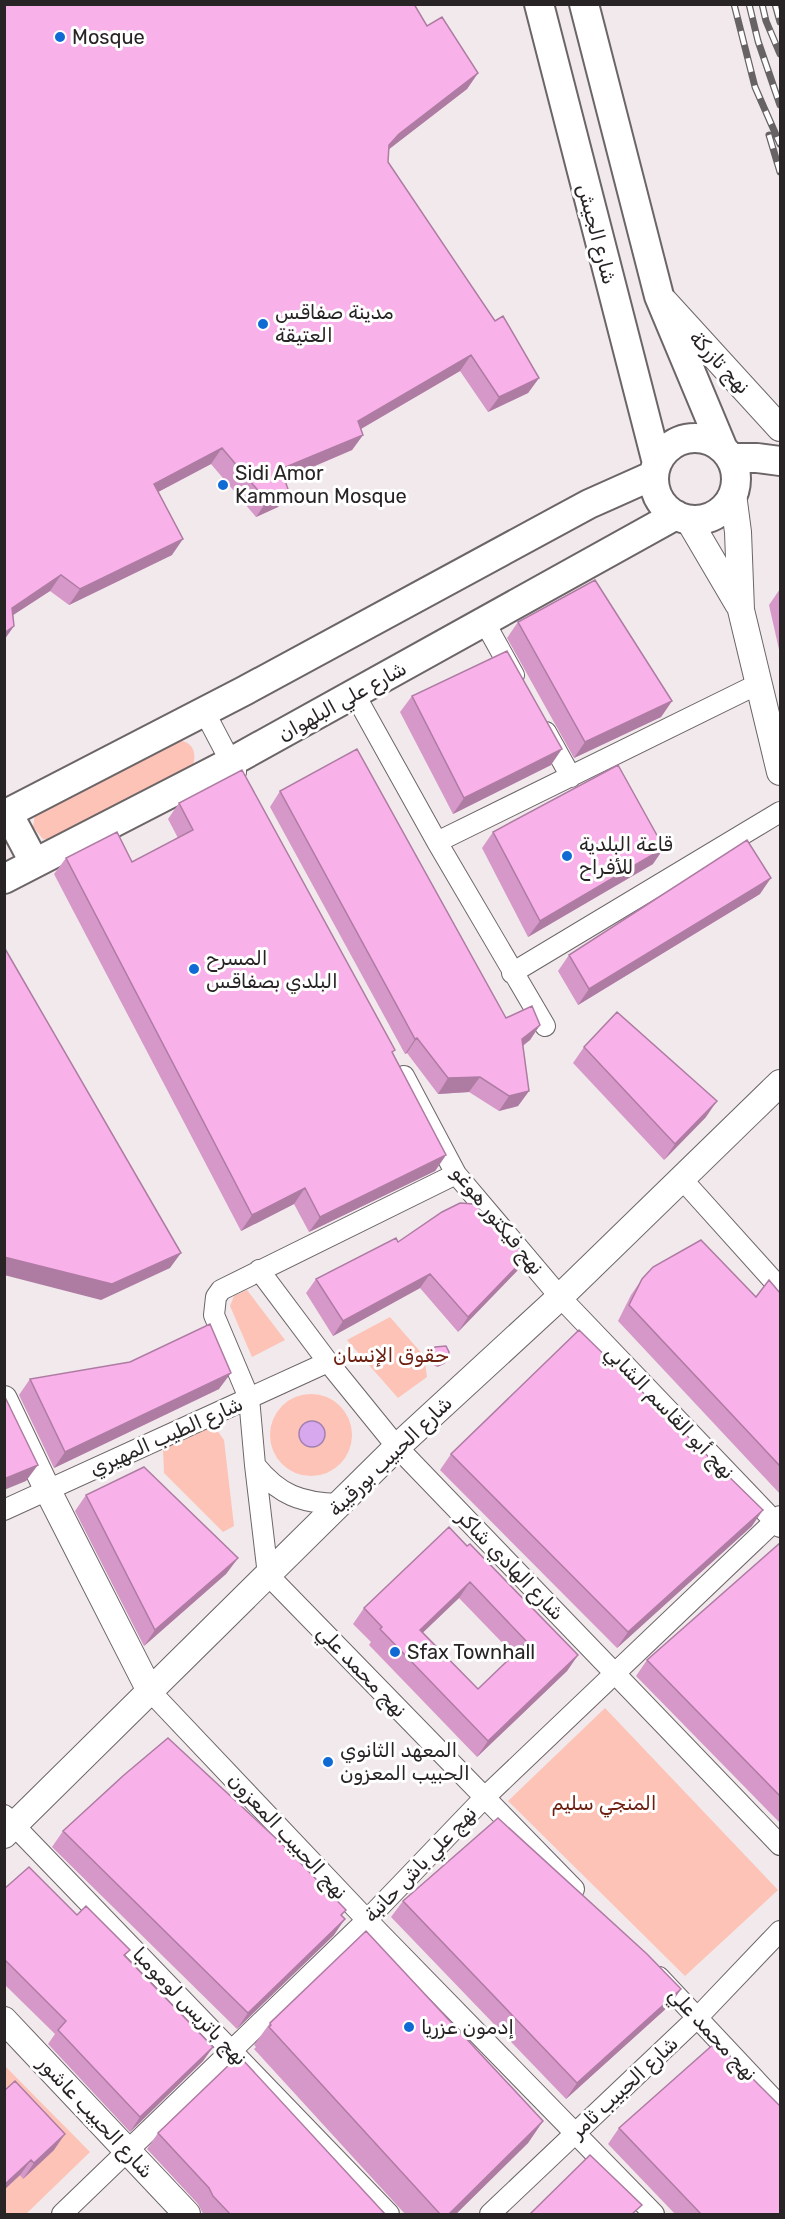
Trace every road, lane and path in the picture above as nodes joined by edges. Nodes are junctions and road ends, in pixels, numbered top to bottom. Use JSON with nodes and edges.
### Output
{"nodes":[{"id":1,"x":539,"y":4,"type":"edge"},
{"id":2,"x":584,"y":4,"type":"edge"},
{"id":3,"x":659,"y":296,"type":"junction"},
{"id":4,"x":780,"y":428,"type":"edge"},
{"id":5,"x":727,"y":453,"type":"junction"},
{"id":6,"x":780,"y":461,"type":"edge"},
{"id":7,"x":656,"y":469,"type":"junction"},
{"id":8,"x":733,"y":494,"type":"junction"},
{"id":9,"x":682,"y":517,"type":"junction"},
{"id":10,"x":741,"y":610,"type":"junction"},
{"id":11,"x":484,"y":623,"type":"junction"},
{"id":12,"x":760,"y":683,"type":"junction"},
{"id":13,"x":354,"y":693,"type":"junction"},
{"id":14,"x":525,"y":695,"type":"edge"},
{"id":15,"x":204,"y":711,"type":"junction"},
{"id":16,"x":536,"y":715,"type":"edge"},
{"id":17,"x":231,"y":762,"type":"junction"},
{"id":18,"x":780,"y":772,"type":"edge"},
{"id":19,"x":570,"y":777,"type":"junction"},
{"id":20,"x":248,"y":793,"type":"edge"},
{"id":21,"x":780,"y":812,"type":"edge"},
{"id":22,"x":6,"y":814,"type":"edge"},
{"id":23,"x":437,"y":842,"type":"junction"},
{"id":24,"x":34,"y":862,"type":"junction"},
{"id":25,"x":4,"y":879,"type":"edge"},
{"id":26,"x":512,"y":973,"type":"junction"},
{"id":27,"x":545,"y":1026,"type":"dead end"},
{"id":28,"x":394,"y":1059,"type":"edge"},
{"id":29,"x":780,"y":1083,"type":"edge"},
{"id":30,"x":456,"y":1174,"type":"junction"},
{"id":31,"x":681,"y":1178,"type":"junction"},
{"id":32,"x":259,"y":1270,"type":"junction"},
{"id":33,"x":780,"y":1288,"type":"edge"},
{"id":34,"x":560,"y":1297,"type":"junction"},
{"id":35,"x":328,"y":1362,"type":"junction"},
{"id":36,"x":249,"y":1398,"type":"junction"},
{"id":37,"x":4,"y":1399,"type":"edge"},
{"id":38,"x":397,"y":1447,"type":"junction"},
{"id":39,"x":255,"y":1464,"type":"junction"},
{"id":40,"x":47,"y":1490,"type":"junction"},
{"id":41,"x":339,"y":1504,"type":"junction"},
{"id":42,"x":4,"y":1510,"type":"edge"},
{"id":43,"x":778,"y":1522,"type":"edge"},
{"id":44,"x":268,"y":1575,"type":"junction"},
{"id":45,"x":614,"y":1672,"type":"junction"},
{"id":46,"x":150,"y":1691,"type":"junction"},
{"id":47,"x":484,"y":1797,"type":"junction"},
{"id":48,"x":8,"y":1825,"type":"edge"},
{"id":49,"x":780,"y":1845,"type":"edge"},
{"id":50,"x":583,"y":1899,"type":"edge"},
{"id":51,"x":367,"y":1920,"type":"junction"},
{"id":52,"x":780,"y":1931,"type":"edge"},
{"id":53,"x":649,"y":1966,"type":"edge"},
{"id":54,"x":698,"y":2018,"type":"junction"},
{"id":55,"x":4,"y":2020,"type":"edge"},
{"id":56,"x":233,"y":2051,"type":"junction"},
{"id":57,"x":780,"y":2106,"type":"edge"},
{"id":58,"x":575,"y":2134,"type":"junction"},
{"id":59,"x":126,"y":2151,"type":"junction"},
{"id":60,"x":62,"y":2214,"type":"edge"},
{"id":61,"x":187,"y":2214,"type":"edge"},
{"id":62,"x":389,"y":2214,"type":"edge"},
{"id":63,"x":490,"y":2214,"type":"edge"},
{"id":64,"x":654,"y":2214,"type":"edge"}],
"edges":[{"from":1,"to":7,"type":"main road","name":"شارع الجيش"},
{"from":2,"to":3,"type":"main road"},
{"from":3,"to":4,"type":"street","name":"نهج تازركة"},
{"from":3,"to":5,"type":"main road"},
{"from":5,"to":6,"type":"main road"},
{"from":5,"to":7,"type":"main road"},
{"from":5,"to":8,"type":"main road"},
{"from":7,"to":9,"type":"main road"},
{"from":7,"to":15,"type":"main road"},
{"from":8,"to":9,"type":"main road"},
{"from":8,"to":10,"type":"street"},
{"from":9,"to":10,"type":"street"},
{"from":9,"to":11,"type":"main road","name":"شارع علي البلهوان"},
{"from":10,"to":12,"type":"street"},
{"from":11,"to":13,"type":"main road","name":"شارع علي البلهوان"},
{"from":11,"to":14,"type":"street"},
{"from":12,"to":18,"type":"street"},
{"from":12,"to":19,"type":"street"},
{"from":13,"to":17,"type":"main road","name":"شارع علي البلهوان"},
{"from":13,"to":23,"type":"street"},
{"from":15,"to":17,"type":"street"},
{"from":15,"to":22,"type":"main road"},
{"from":16,"to":19,"type":"street"},
{"from":17,"to":20,"type":"street"},
{"from":17,"to":24,"type":"main road","name":"شارع علي البلهوان"},
{"from":19,"to":23,"type":"street"},
{"from":21,"to":26,"type":"street"},
{"from":22,"to":24,"type":"main road"},
{"from":23,"to":26,"type":"street"},
{"from":24,"to":25,"type":"main road","name":"شارع علي البلهوان"},
{"from":26,"to":27,"type":"street"},
{"from":28,"to":30,"type":"street","name":"نهج فيكتور هوغو"},
{"from":29,"to":31,"type":"street","name":"شارع الحبيب بورقيبة"},
{"from":30,"to":32,"type":"street"},
{"from":30,"to":34,"type":"street","name":"نهج فيكتور هوغو"},
{"from":31,"to":33,"type":"street"},
{"from":31,"to":34,"type":"street","name":"شارع الحبيب بورقيبة"},
{"from":32,"to":35,"type":"street","name":"شارع الهادي شاكر"},
{"from":32,"to":36,"type":"street"},
{"from":34,"to":38,"type":"street","name":"شارع الحبيب بورقيبة"},
{"from":34,"to":43,"type":"street","name":"نهج أبو القاسم الشابي"},
{"from":35,"to":36,"type":"street","name":"شارع الطيب المهيري"},
{"from":35,"to":38,"type":"street","name":"شارع الهادي شاكر"},
{"from":36,"to":39,"type":"street"},
{"from":36,"to":40,"type":"street","name":"شارع الطيب المهيري"},
{"from":37,"to":40,"type":"street","name":"نهج الحبيب المعزون"},
{"from":38,"to":41,"type":"street","name":"شارع الحبيب بورقيبة"},
{"from":38,"to":45,"type":"street","name":"شارع الهادي شاكر"},
{"from":39,"to":41,"type":"street"},
{"from":39,"to":44,"type":"street"},
{"from":40,"to":42,"type":"street","name":"شارع الطيب المهيري"},
{"from":40,"to":46,"type":"street","name":"نهج الحبيب المعزون"},
{"from":41,"to":44,"type":"street","name":"شارع الحبيب بورقيبة"},
{"from":43,"to":45,"type":"street","name":"نهج علي باش حانبة"},
{"from":44,"to":46,"type":"street","name":"شارع الحبيب بورقيبة"},
{"from":44,"to":47,"type":"street","name":"نهج محمد علي"},
{"from":45,"to":47,"type":"street","name":"نهج علي باش حانبة"},
{"from":45,"to":49,"type":"street","name":"شارع الهادي شاكر"},
{"from":46,"to":48,"type":"street","name":"شارع الحبيب بورقيبة"},
{"from":46,"to":51,"type":"street","name":"نهج الحبيب المعزون"},
{"from":47,"to":50,"type":"street","name":"نهج محمد علي"},
{"from":47,"to":51,"type":"street","name":"نهج علي باش حانبة"},
{"from":48,"to":56,"type":"street","name":"نهج باتريس لومومبا"},
{"from":51,"to":56,"type":"street","name":"نهج علي باش حانبة"},
{"from":51,"to":58,"type":"street","name":"نهج الحبيب المعزون"},
{"from":52,"to":54,"type":"street","name":"شارع الحبيب ثامر"},
{"from":53,"to":54,"type":"street","name":"نهج محمد علي"},
{"from":54,"to":57,"type":"street","name":"نهج محمد علي"},
{"from":54,"to":58,"type":"street","name":"شارع الحبيب ثامر"},
{"from":55,"to":59,"type":"street","name":"شارع الحبيب عاشور"},
{"from":56,"to":59,"type":"street","name":"نهج علي باش حانبة"},
{"from":56,"to":62,"type":"street","name":"نهج باتريس لومومبا"},
{"from":58,"to":63,"type":"street","name":"شارع الحبيب ثامر"},
{"from":58,"to":64,"type":"street","name":"نهج الحبيب المعزون"},
{"from":59,"to":60,"type":"street","name":"نهج علي باش حانبة"},
{"from":59,"to":61,"type":"street","name":"شارع الحبيب عاشور"}]}
